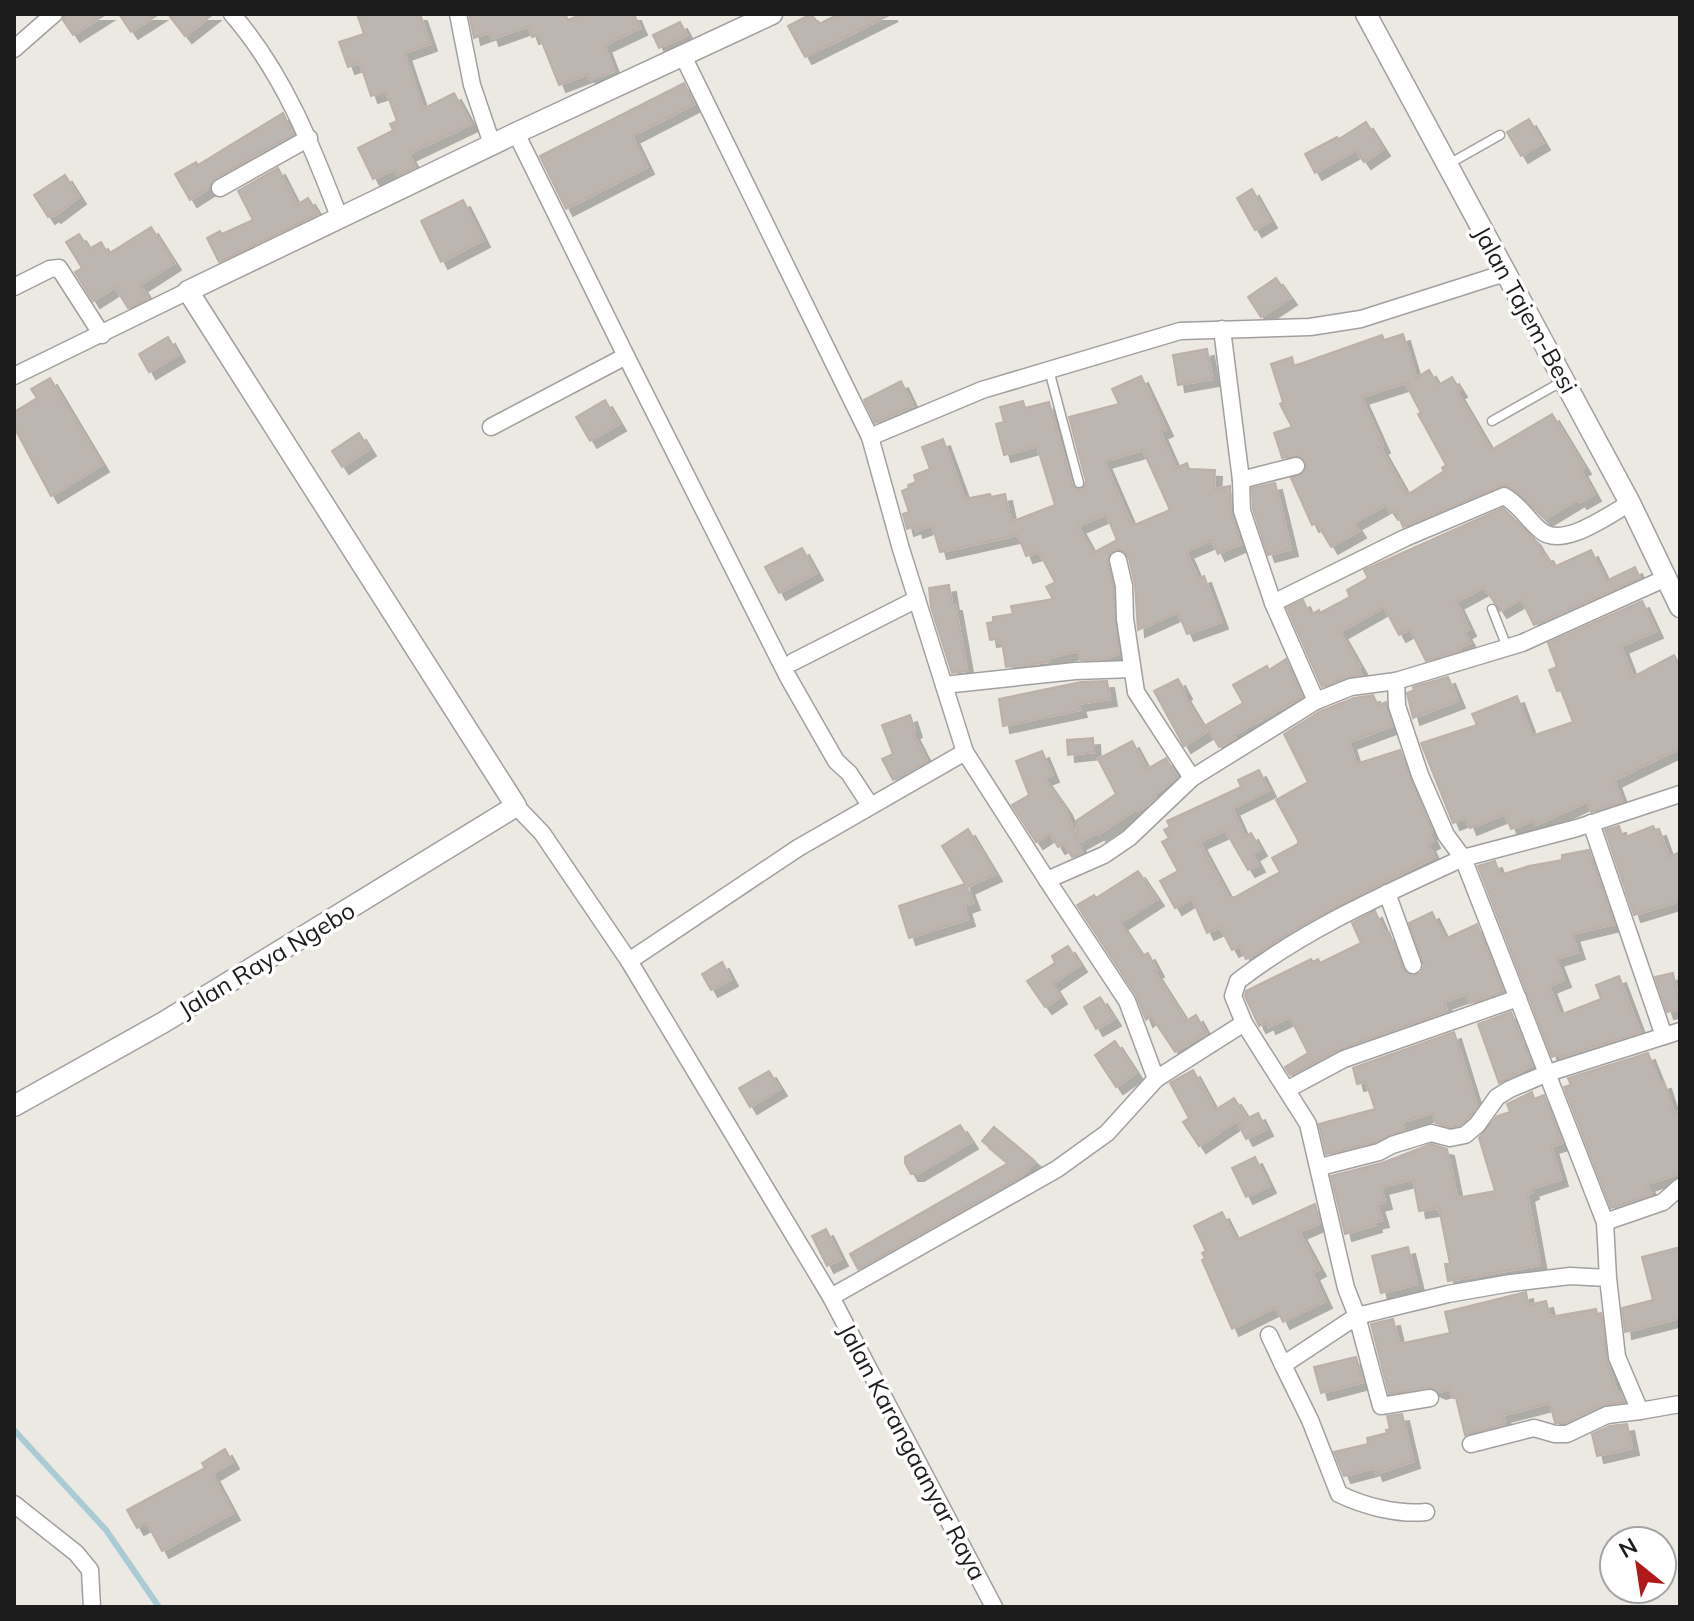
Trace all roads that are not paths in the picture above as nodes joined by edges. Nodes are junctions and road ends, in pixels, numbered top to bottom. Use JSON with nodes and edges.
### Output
{"nodes":[{"id":1,"x":54,"y":14,"type":"edge"},
{"id":2,"x":232,"y":14,"type":"edge"},
{"id":3,"x":458,"y":14,"type":"edge"},
{"id":4,"x":772,"y":14,"type":"edge"},
{"id":5,"x":1366,"y":14,"type":"edge"},
{"id":6,"x":14,"y":49,"type":"edge"},
{"id":7,"x":683,"y":56,"type":"junction"},
{"id":8,"x":516,"y":133,"type":"junction"},
{"id":9,"x":1500,"y":135,"type":"dead end"},
{"id":10,"x":309,"y":138,"type":"junction"},
{"id":11,"x":492,"y":144,"type":"junction"},
{"id":12,"x":1446,"y":166,"type":"junction"},
{"id":13,"x":220,"y":188,"type":"dead end"},
{"id":14,"x":340,"y":219,"type":"junction"},
{"id":15,"x":1505,"y":273,"type":"junction"},
{"id":16,"x":14,"y":287,"type":"edge"},
{"id":17,"x":188,"y":291,"type":"junction"},
{"id":18,"x":1222,"y":329,"type":"junction"},
{"id":19,"x":102,"y":335,"type":"junction"},
{"id":20,"x":626,"y":356,"type":"junction"},
{"id":21,"x":1049,"y":370,"type":"junction"},
{"id":22,"x":14,"y":376,"type":"edge"},
{"id":23,"x":1563,"y":381,"type":"junction"},
{"id":24,"x":1492,"y":421,"type":"dead end"},
{"id":25,"x":491,"y":427,"type":"dead end"},
{"id":26,"x":870,"y":437,"type":"junction"},
{"id":27,"x":1296,"y":466,"type":"dead end"},
{"id":28,"x":1241,"y":480,"type":"junction"},
{"id":29,"x":1079,"y":483,"type":"dead end"},
{"id":30,"x":1630,"y":503,"type":"junction"},
{"id":31,"x":1118,"y":560,"type":"dead end"},
{"id":32,"x":1666,"y":578,"type":"junction"},
{"id":33,"x":917,"y":599,"type":"junction"},
{"id":34,"x":1273,"y":603,"type":"junction"},
{"id":35,"x":1680,"y":607,"type":"edge"},
{"id":36,"x":1492,"y":609,"type":"dead end"},
{"id":37,"x":1507,"y":648,"type":"junction"},
{"id":38,"x":793,"y":662,"type":"dead end"},
{"id":39,"x":1132,"y":669,"type":"junction"},
{"id":40,"x":1396,"y":681,"type":"junction"},
{"id":41,"x":944,"y":685,"type":"junction"},
{"id":42,"x":1316,"y":701,"type":"junction"},
{"id":43,"x":965,"y":752,"type":"junction"},
{"id":44,"x":1192,"y":778,"type":"junction"},
{"id":45,"x":1680,"y":794,"type":"edge"},
{"id":46,"x":870,"y":805,"type":"junction"},
{"id":47,"x":516,"y":806,"type":"junction"},
{"id":48,"x":1591,"y":823,"type":"junction"},
{"id":49,"x":1463,"y":858,"type":"junction"},
{"id":50,"x":1047,"y":880,"type":"junction"},
{"id":51,"x":1387,"y":893,"type":"junction"},
{"id":52,"x":629,"y":961,"type":"junction"},
{"id":53,"x":1413,"y":965,"type":"dead end"},
{"id":54,"x":1518,"y":998,"type":"junction"},
{"id":55,"x":1244,"y":1023,"type":"junction"},
{"id":56,"x":1672,"y":1033,"type":"edge"},
{"id":57,"x":1548,"y":1073,"type":"junction"},
{"id":58,"x":1156,"y":1079,"type":"junction"},
{"id":59,"x":1288,"y":1089,"type":"junction"},
{"id":60,"x":14,"y":1106,"type":"edge"},
{"id":61,"x":1320,"y":1167,"type":"junction"},
{"id":62,"x":1680,"y":1187,"type":"edge"},
{"id":63,"x":1605,"y":1222,"type":"junction"},
{"id":64,"x":1608,"y":1278,"type":"junction"},
{"id":65,"x":831,"y":1297,"type":"junction"},
{"id":66,"x":1357,"y":1316,"type":"junction"},
{"id":67,"x":1269,"y":1335,"type":"dead end"},
{"id":68,"x":1283,"y":1365,"type":"junction"},
{"id":69,"x":1430,"y":1398,"type":"dead end"},
{"id":70,"x":1680,"y":1404,"type":"edge"},
{"id":71,"x":1640,"y":1411,"type":"junction"},
{"id":72,"x":1471,"y":1444,"type":"dead end"},
{"id":73,"x":14,"y":1504,"type":"edge"},
{"id":74,"x":1426,"y":1512,"type":"dead end"},
{"id":75,"x":92,"y":1607,"type":"edge"},
{"id":76,"x":994,"y":1607,"type":"edge"}],
"edges":[{"from":1,"to":6,"type":"street"},
{"from":2,"to":10,"type":"street"},
{"from":3,"to":11,"type":"street"},
{"from":4,"to":7,"type":"street"},
{"from":5,"to":12,"type":"street","name":"Jalan Tajem-Besi"},
{"from":7,"to":8,"type":"street"},
{"from":7,"to":26,"type":"street"},
{"from":8,"to":11,"type":"street"},
{"from":8,"to":20,"type":"street"},
{"from":9,"to":12,"type":"lane"},
{"from":10,"to":13,"type":"street"},
{"from":10,"to":14,"type":"street"},
{"from":11,"to":14,"type":"street"},
{"from":12,"to":15,"type":"street","name":"Jalan Tajem-Besi"},
{"from":14,"to":17,"type":"street"},
{"from":15,"to":18,"type":"street"},
{"from":15,"to":23,"type":"street","name":"Jalan Tajem-Besi"},
{"from":16,"to":19,"type":"street"},
{"from":17,"to":19,"type":"street"},
{"from":17,"to":47,"type":"street"},
{"from":18,"to":21,"type":"street"},
{"from":18,"to":28,"type":"street"},
{"from":19,"to":22,"type":"street"},
{"from":20,"to":25,"type":"street"},
{"from":20,"to":46,"type":"street"},
{"from":21,"to":26,"type":"street"},
{"from":21,"to":29,"type":"lane"},
{"from":23,"to":24,"type":"lane"},
{"from":23,"to":30,"type":"street","name":"Jalan Tajem-Besi"},
{"from":26,"to":33,"type":"street"},
{"from":27,"to":28,"type":"street"},
{"from":28,"to":34,"type":"street"},
{"from":30,"to":32,"type":"street","name":"Jalan Tajem-Besi"},
{"from":30,"to":34,"type":"street"},
{"from":31,"to":39,"type":"street"},
{"from":32,"to":35,"type":"street","name":"Jalan Tajem-Besi"},
{"from":32,"to":37,"type":"street"},
{"from":33,"to":38,"type":"street"},
{"from":33,"to":41,"type":"street"},
{"from":34,"to":42,"type":"street"},
{"from":36,"to":37,"type":"lane"},
{"from":37,"to":40,"type":"street"},
{"from":39,"to":41,"type":"street"},
{"from":39,"to":44,"type":"street"},
{"from":40,"to":42,"type":"street"},
{"from":40,"to":49,"type":"street"},
{"from":41,"to":43,"type":"street"},
{"from":42,"to":44,"type":"street"},
{"from":43,"to":46,"type":"street"},
{"from":43,"to":50,"type":"street"},
{"from":44,"to":50,"type":"street"},
{"from":45,"to":48,"type":"street"},
{"from":46,"to":52,"type":"street"},
{"from":47,"to":52,"type":"street","name":"Jalan Karangaanyar Raya"},
{"from":47,"to":60,"type":"street","name":"Jalan Raya Ngebo"},
{"from":48,"to":49,"type":"street"},
{"from":48,"to":56,"type":"street"},
{"from":49,"to":51,"type":"street"},
{"from":49,"to":54,"type":"street"},
{"from":50,"to":58,"type":"street"},
{"from":51,"to":53,"type":"street"},
{"from":51,"to":55,"type":"street"},
{"from":52,"to":65,"type":"street","name":"Jalan Karangaanyar Raya"},
{"from":54,"to":57,"type":"street"},
{"from":54,"to":59,"type":"street"},
{"from":55,"to":58,"type":"street"},
{"from":55,"to":59,"type":"street"},
{"from":56,"to":57,"type":"street"},
{"from":57,"to":61,"type":"street"},
{"from":57,"to":63,"type":"street"},
{"from":58,"to":65,"type":"street"},
{"from":59,"to":61,"type":"street"},
{"from":61,"to":66,"type":"street"},
{"from":62,"to":63,"type":"street"},
{"from":63,"to":64,"type":"street"},
{"from":64,"to":66,"type":"street"},
{"from":64,"to":71,"type":"street"},
{"from":65,"to":76,"type":"street","name":"Jalan Karangaanyar Raya"},
{"from":66,"to":68,"type":"street"},
{"from":66,"to":69,"type":"street"},
{"from":67,"to":68,"type":"street"},
{"from":68,"to":74,"type":"street"},
{"from":70,"to":71,"type":"street"},
{"from":71,"to":72,"type":"street"},
{"from":73,"to":75,"type":"street"}]}
